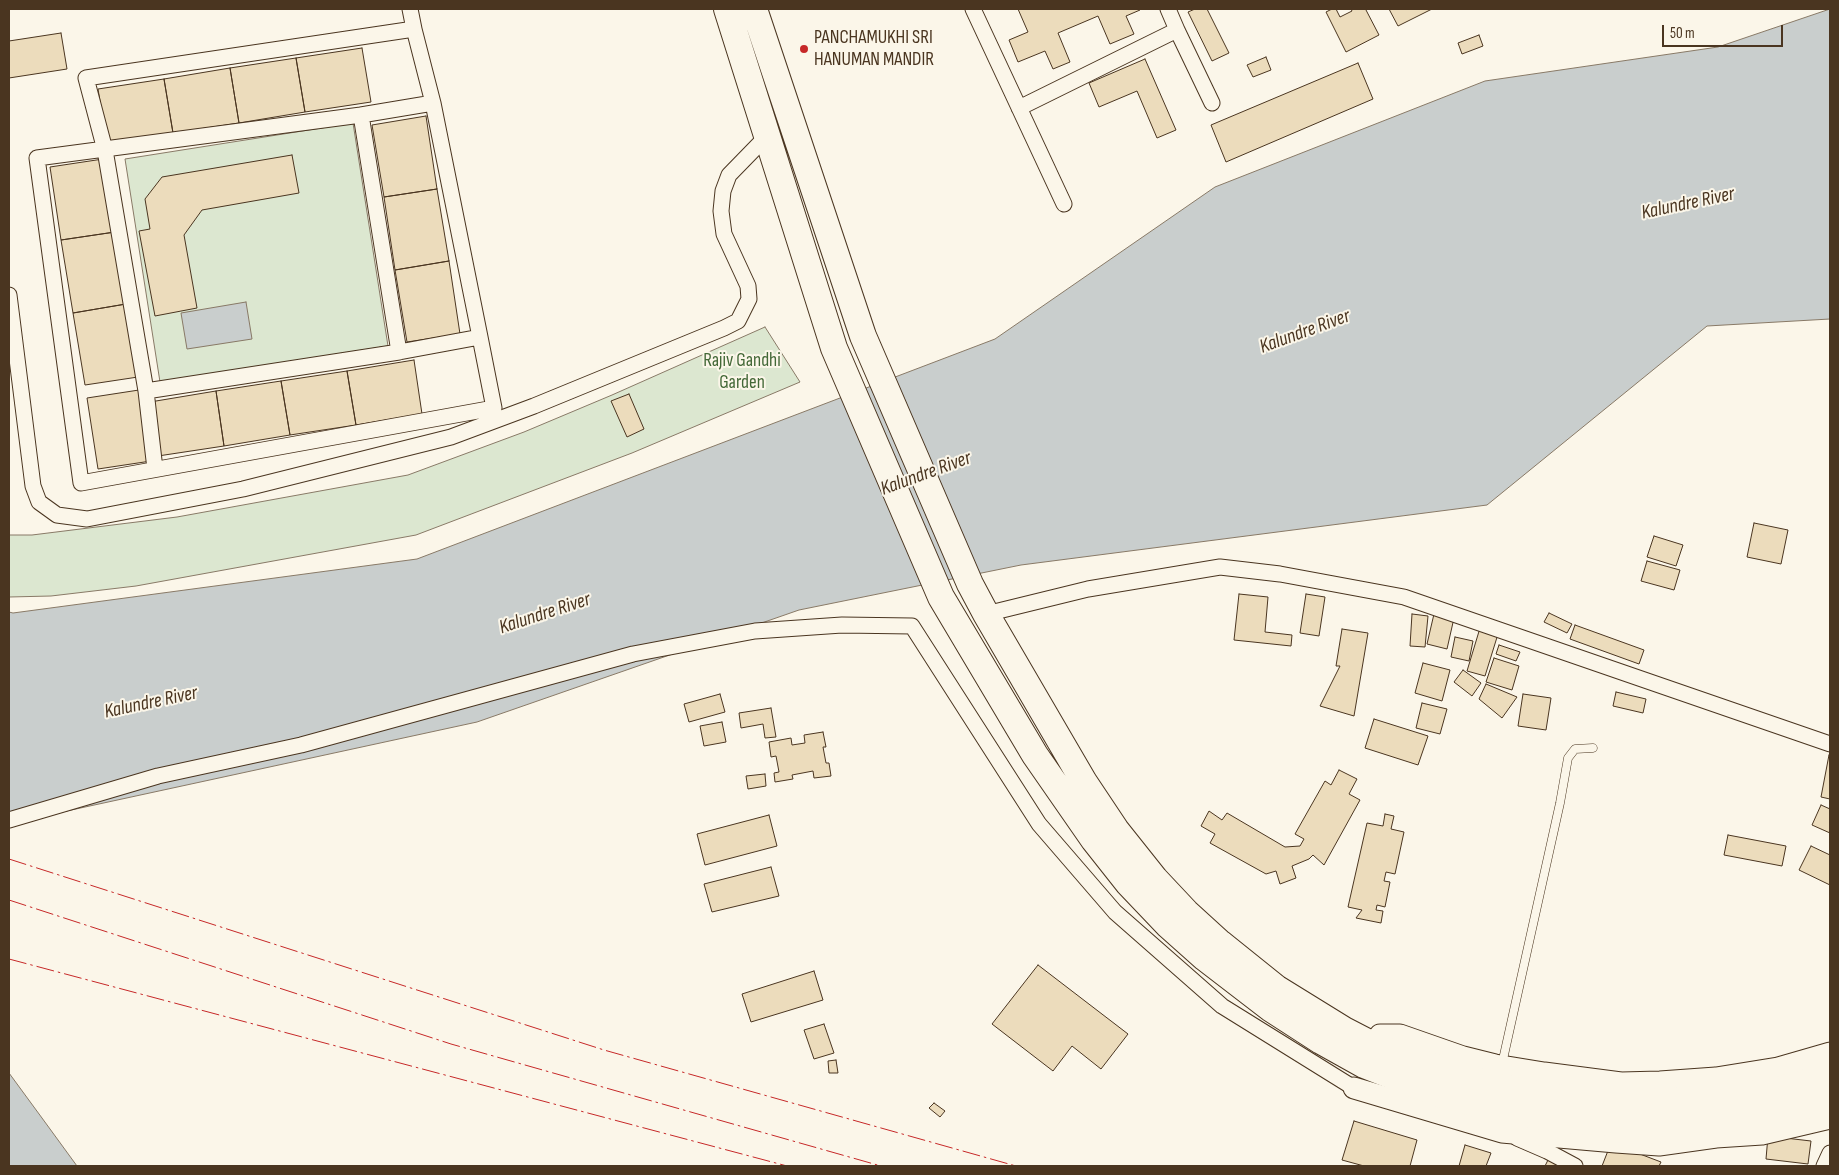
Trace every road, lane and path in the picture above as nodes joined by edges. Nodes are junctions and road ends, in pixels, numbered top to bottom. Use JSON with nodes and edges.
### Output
{"nodes":[{"id":1,"x":410,"y":9,"type":"edge"},
{"id":2,"x":727,"y":9,"type":"edge"},
{"id":3,"x":754,"y":9,"type":"edge"},
{"id":4,"x":973,"y":9,"type":"edge"},
{"id":5,"x":1168,"y":9,"type":"edge"},
{"id":6,"x":414,"y":29,"type":"junction"},
{"id":7,"x":1177,"y":30,"type":"junction"},
{"id":8,"x":433,"y":102,"type":"junction"},
{"id":9,"x":1212,"y":103,"type":"dead end"},
{"id":10,"x":1019,"y":108,"type":"junction"},
{"id":11,"x":361,"y":114,"type":"junction"},
{"id":12,"x":766,"y":137,"type":"junction"},
{"id":13,"x":105,"y":150,"type":"junction"},
{"id":14,"x":1064,"y":204,"type":"dead end"},
{"id":15,"x":9,"y":295,"type":"edge"},
{"id":16,"x":480,"y":337,"type":"junction"},
{"id":17,"x":399,"y":352,"type":"junction"},
{"id":18,"x":12,"y":356,"type":"edge"},
{"id":19,"x":146,"y":391,"type":"junction"},
{"id":20,"x":156,"y":469,"type":"junction"},
{"id":21,"x":986,"y":614,"type":"junction"},
{"id":22,"x":1830,"y":744,"type":"edge"},
{"id":23,"x":1593,"y":748,"type":"dead end"},
{"id":24,"x":9,"y":820,"type":"edge"},
{"id":25,"x":1373,"y":1045,"type":"junction"},
{"id":26,"x":1830,"y":1053,"type":"edge"},
{"id":27,"x":1501,"y":1066,"type":"junction"},
{"id":28,"x":1830,"y":1076,"type":"edge"},
{"id":29,"x":1354,"y":1088,"type":"joint"},
{"id":30,"x":1830,"y":1100,"type":"edge"},
{"id":31,"x":1830,"y":1118,"type":"edge"},
{"id":32,"x":1502,"y":1132,"type":"junction"},
{"id":33,"x":1830,"y":1153,"type":"edge"},
{"id":34,"x":1575,"y":1166,"type":"edge"},
{"id":35,"x":1824,"y":1166,"type":"edge"}],
"edges":[{"from":1,"to":6,"type":"street"},
{"from":2,"to":12,"type":"highway"},
{"from":3,"to":21,"type":"highway"},
{"from":4,"to":10,"type":"street"},
{"from":5,"to":7,"type":"street"},
{"from":6,"to":8,"type":"street"},
{"from":6,"to":13,"type":"street"},
{"from":7,"to":9,"type":"street"},
{"from":7,"to":10,"type":"street"},
{"from":8,"to":11,"type":"street"},
{"from":8,"to":16,"type":"street"},
{"from":10,"to":14,"type":"street"},
{"from":11,"to":13,"type":"street"},
{"from":11,"to":17,"type":"street"},
{"from":12,"to":18,"type":"street"},
{"from":12,"to":30,"type":"highway"},
{"from":13,"to":19,"type":"street"},
{"from":13,"to":20,"type":"street"},
{"from":15,"to":18,"type":"street"},
{"from":16,"to":17,"type":"street"},
{"from":16,"to":20,"type":"street"},
{"from":17,"to":19,"type":"street"},
{"from":19,"to":20,"type":"street"},
{"from":21,"to":22,"type":"street"},
{"from":21,"to":25,"type":"highway"},
{"from":23,"to":27,"type":"lane"},
{"from":24,"to":29,"type":"street"},
{"from":25,"to":27,"type":"street"},
{"from":25,"to":28,"type":"highway"},
{"from":26,"to":27,"type":"street"},
{"from":29,"to":32,"type":"street"},
{"from":31,"to":32,"type":"street"},
{"from":32,"to":34,"type":"street"},
{"from":33,"to":35,"type":"street"}]}
